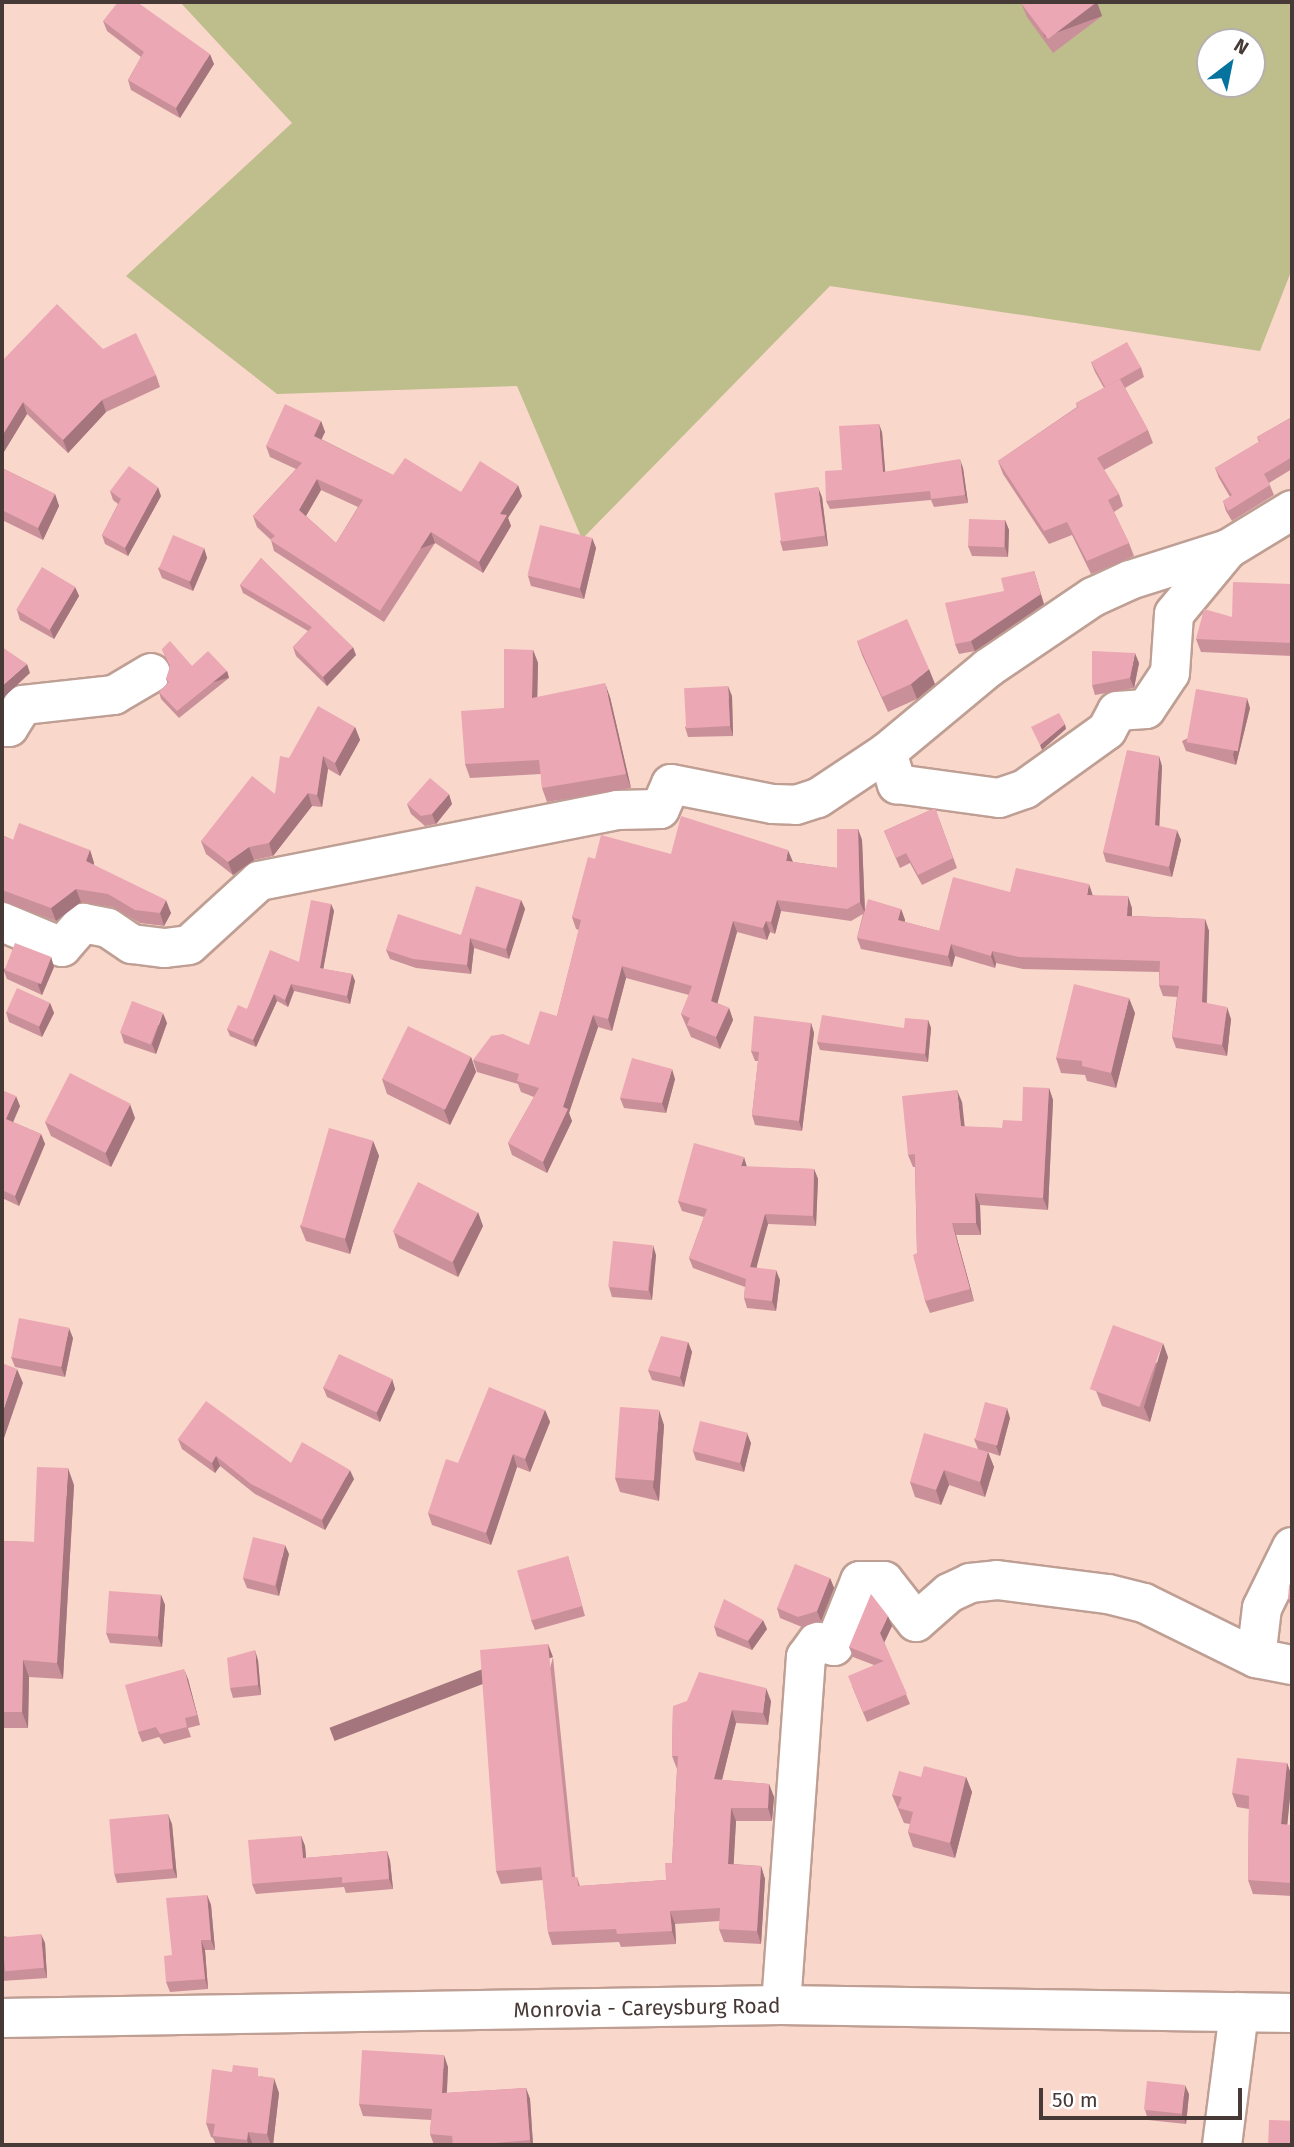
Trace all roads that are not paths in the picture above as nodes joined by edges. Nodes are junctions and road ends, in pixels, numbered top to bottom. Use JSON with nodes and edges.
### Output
{"nodes":[{"id":1,"x":1292,"y":510,"type":"edge"},
{"id":2,"x":1228,"y":549,"type":"junction"},
{"id":3,"x":151,"y":673,"type":"dead end"},
{"id":4,"x":2,"y":727,"type":"edge"},
{"id":5,"x":887,"y":752,"type":"junction"},
{"id":6,"x":2,"y":922,"type":"edge"},
{"id":7,"x":1292,"y":1547,"type":"edge"},
{"id":8,"x":1274,"y":1662,"type":"edge"},
{"id":9,"x":781,"y":2005,"type":"junction"},
{"id":10,"x":1239,"y":2012,"type":"junction"},
{"id":11,"x":1292,"y":2013,"type":"edge"},
{"id":12,"x":2,"y":2018,"type":"edge"},
{"id":13,"x":1222,"y":2145,"type":"edge"}],
"edges":[{"from":1,"to":2,"type":"street"},
{"from":2,"to":5,"type":"street"},
{"from":2,"to":5,"type":"street"},
{"from":3,"to":4,"type":"street"},
{"from":5,"to":6,"type":"street"},
{"from":7,"to":8,"type":"street"},
{"from":8,"to":9,"type":"street"},
{"from":9,"to":10,"type":"street","name":"Monrovia - Careysburg Road"},
{"from":9,"to":12,"type":"street","name":"Monrovia - Careysburg Road"},
{"from":10,"to":11,"type":"street","name":"Monrovia - Careysburg Road"},
{"from":10,"to":13,"type":"street"}]}
